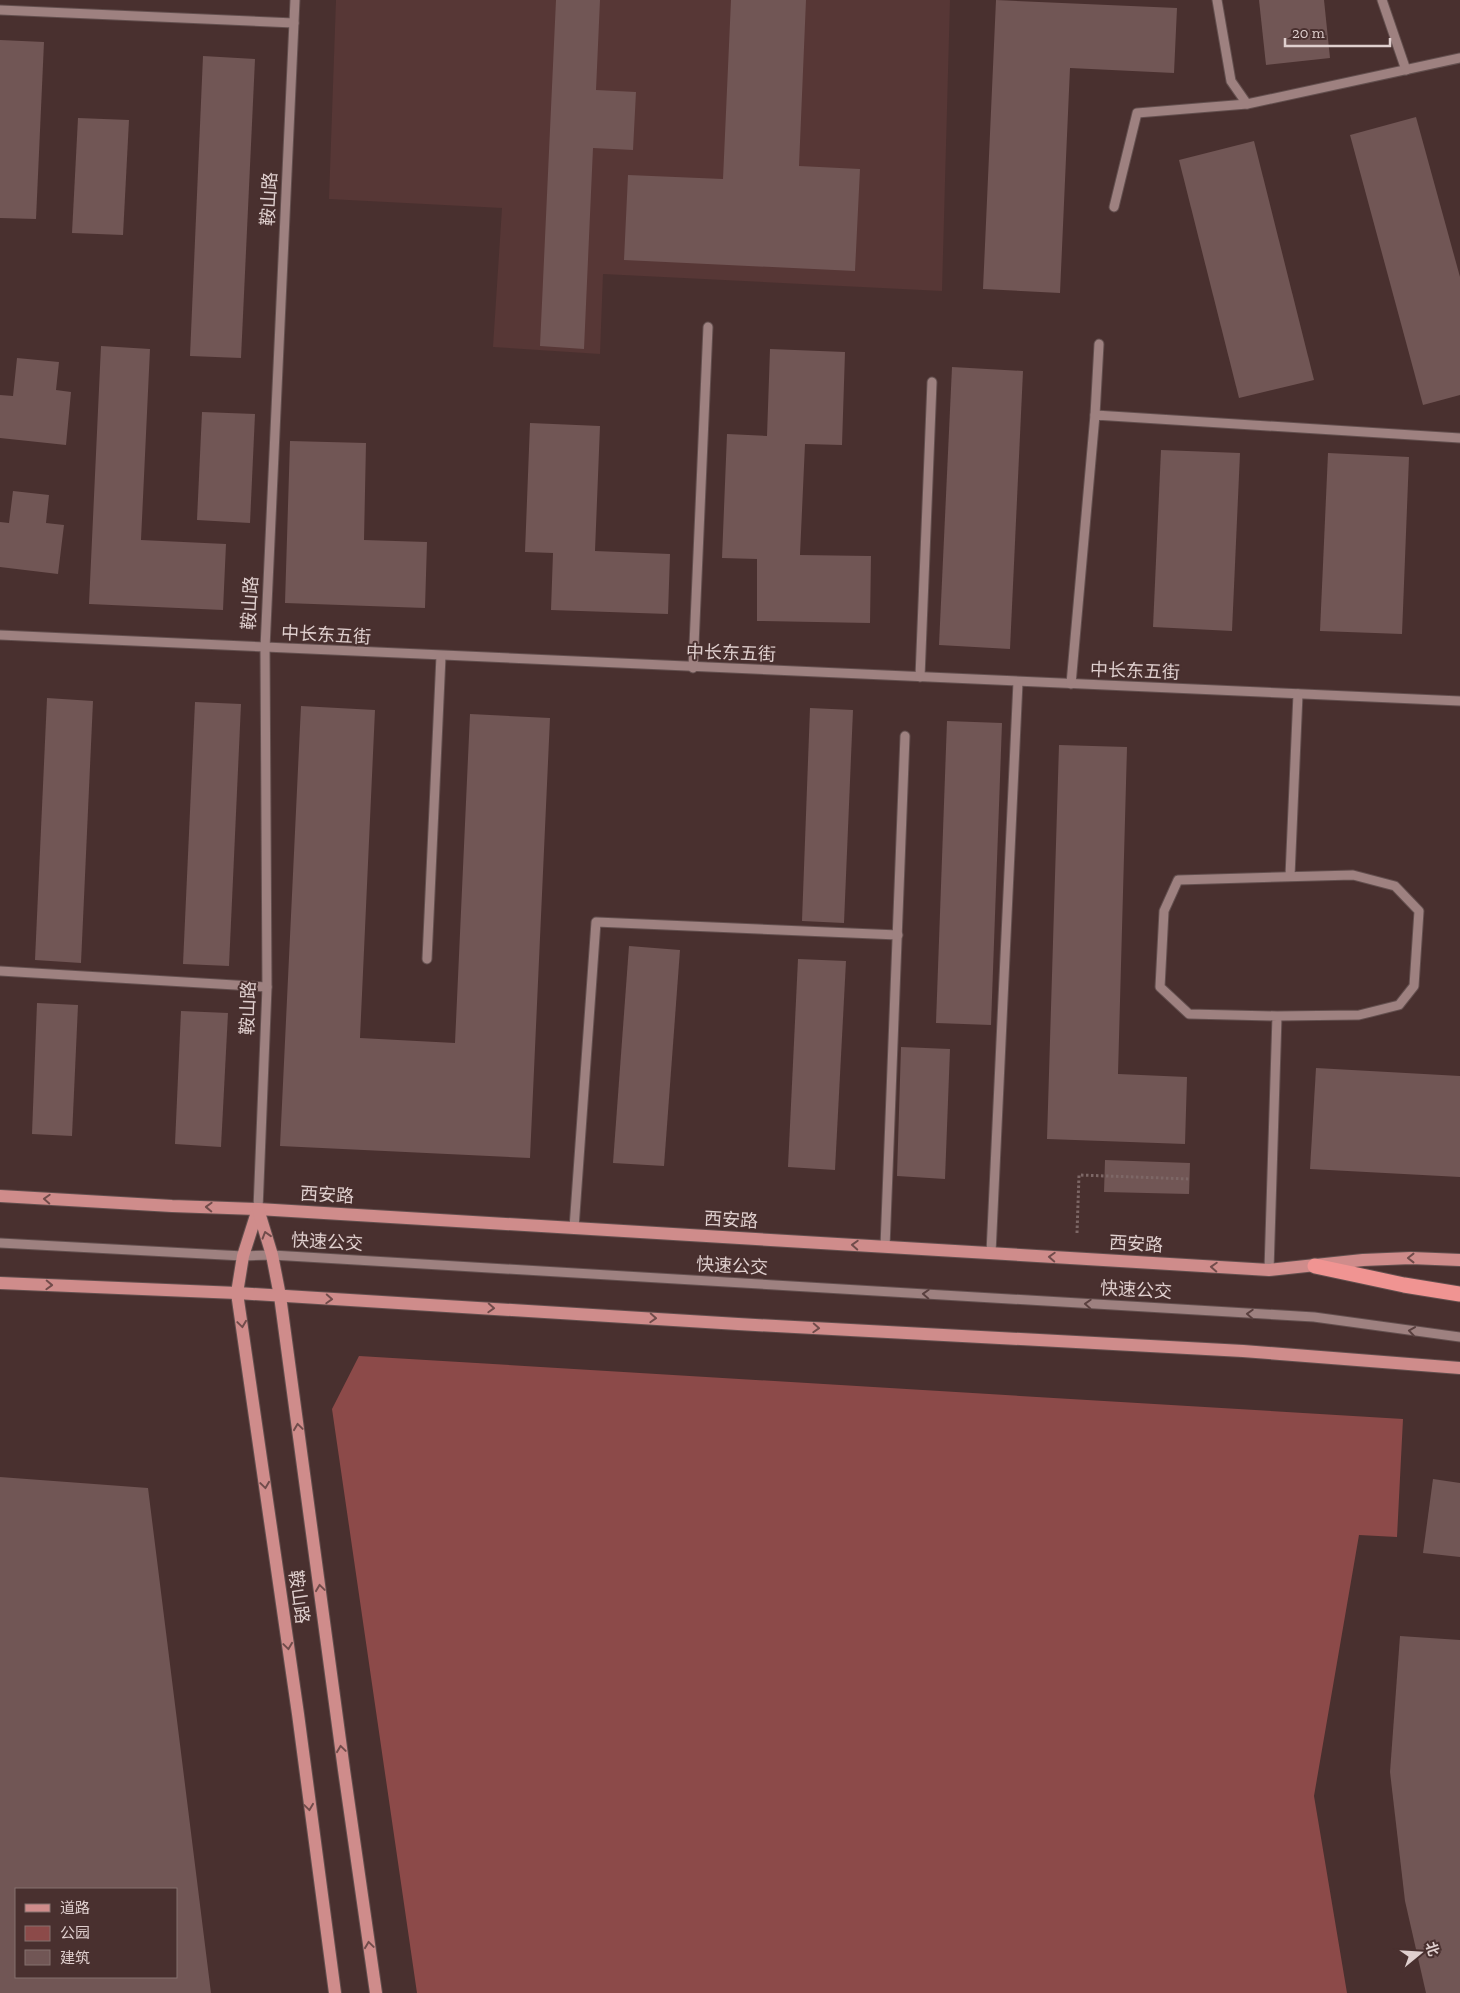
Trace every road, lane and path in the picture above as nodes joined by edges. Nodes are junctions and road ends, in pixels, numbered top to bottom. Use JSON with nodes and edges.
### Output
{"nodes":[{"id":1,"x":295,"y":0,"type":"edge"},
{"id":2,"x":1217,"y":0,"type":"edge"},
{"id":3,"x":1382,"y":0,"type":"edge"},
{"id":4,"x":0,"y":10,"type":"edge"},
{"id":5,"x":294,"y":23,"type":"junction"},
{"id":6,"x":1460,"y":58,"type":"edge"},
{"id":7,"x":1406,"y":70,"type":"junction"},
{"id":8,"x":1247,"y":104,"type":"junction"},
{"id":9,"x":1114,"y":207,"type":"dead end"},
{"id":10,"x":708,"y":327,"type":"dead end"},
{"id":11,"x":1099,"y":344,"type":"dead end"},
{"id":12,"x":932,"y":382,"type":"dead end"},
{"id":13,"x":1095,"y":415,"type":"junction"},
{"id":14,"x":1460,"y":438,"type":"edge"},
{"id":15,"x":0,"y":635,"type":"edge"},
{"id":16,"x":265,"y":648,"type":"junction"},
{"id":17,"x":441,"y":656,"type":"junction"},
{"id":18,"x":693,"y":668,"type":"junction"},
{"id":19,"x":920,"y":677,"type":"junction"},
{"id":20,"x":1018,"y":682,"type":"junction"},
{"id":21,"x":1071,"y":684,"type":"junction"},
{"id":22,"x":1298,"y":694,"type":"junction"},
{"id":23,"x":1460,"y":702,"type":"edge"},
{"id":24,"x":905,"y":736,"type":"dead end"},
{"id":25,"x":1290,"y":876,"type":"junction"},
{"id":26,"x":898,"y":936,"type":"junction"},
{"id":27,"x":427,"y":959,"type":"dead end"},
{"id":28,"x":0,"y":972,"type":"edge"},
{"id":29,"x":267,"y":987,"type":"junction"},
{"id":30,"x":1277,"y":1016,"type":"junction"},
{"id":31,"x":1105,"y":1176,"type":"dead end"},
{"id":32,"x":1190,"y":1179,"type":"dead end"},
{"id":33,"x":0,"y":1196,"type":"edge"},
{"id":34,"x":258,"y":1209,"type":"junction"},
{"id":35,"x":574,"y":1228,"type":"junction"},
{"id":36,"x":0,"y":1242,"type":"edge"},
{"id":37,"x":885,"y":1247,"type":"junction"},
{"id":38,"x":991,"y":1253,"type":"junction"},
{"id":39,"x":272,"y":1255,"type":"junction"},
{"id":40,"x":243,"y":1256,"type":"junction"},
{"id":41,"x":1460,"y":1260,"type":"edge"},
{"id":42,"x":1315,"y":1266,"type":"junction"},
{"id":43,"x":1269,"y":1270,"type":"junction"},
{"id":44,"x":0,"y":1284,"type":"edge"},
{"id":45,"x":238,"y":1293,"type":"junction"},
{"id":46,"x":1460,"y":1294,"type":"edge"},
{"id":47,"x":280,"y":1296,"type":"junction"},
{"id":48,"x":1460,"y":1337,"type":"edge"},
{"id":49,"x":1460,"y":1368,"type":"edge"},
{"id":50,"x":334,"y":1993,"type":"edge"},
{"id":51,"x":376,"y":1993,"type":"edge"}],
"edges":[{"from":1,"to":5,"type":"street","name":"鞍山路"},
{"from":2,"to":8,"type":"street"},
{"from":3,"to":7,"type":"street"},
{"from":4,"to":5,"type":"street"},
{"from":5,"to":16,"type":"street","name":"鞍山路"},
{"from":6,"to":7,"type":"street"},
{"from":7,"to":8,"type":"street"},
{"from":8,"to":9,"type":"street"},
{"from":10,"to":18,"type":"street"},
{"from":11,"to":13,"type":"street"},
{"from":12,"to":19,"type":"street"},
{"from":13,"to":14,"type":"street"},
{"from":13,"to":21,"type":"street"},
{"from":15,"to":16,"type":"street","name":"中长东五街"},
{"from":16,"to":17,"type":"street","name":"中长东五街"},
{"from":16,"to":29,"type":"street","name":"鞍山路"},
{"from":17,"to":18,"type":"street","name":"中长东五街"},
{"from":17,"to":27,"type":"street"},
{"from":18,"to":19,"type":"street","name":"中长东五街"},
{"from":19,"to":20,"type":"street","name":"中长东五街"},
{"from":20,"to":21,"type":"street","name":"中长东五街"},
{"from":20,"to":38,"type":"street"},
{"from":21,"to":22,"type":"street","name":"中长东五街"},
{"from":22,"to":23,"type":"street","name":"中长东五街"},
{"from":22,"to":25,"type":"street"},
{"from":24,"to":26,"type":"street"},
{"from":25,"to":30,"type":"street"},
{"from":25,"to":30,"type":"street"},
{"from":26,"to":35,"type":"street"},
{"from":26,"to":37,"type":"street"},
{"from":28,"to":29,"type":"street"},
{"from":29,"to":34,"type":"street","name":"鞍山路"},
{"from":30,"to":43,"type":"street"},
{"from":31,"to":32,"type":"path"},
{"from":34,"to":33,"type":"main road","name":"西安路","one_way":true},
{"from":34,"to":35,"type":"main road","name":"西安路"},
{"from":39,"to":34,"type":"main road","name":"鞍山路","one_way":true},
{"from":34,"to":40,"type":"main road","name":"鞍山路"},
{"from":37,"to":35,"type":"main road","name":"西安路","one_way":true},
{"from":36,"to":40,"type":"street","name":"快速公交"},
{"from":37,"to":38,"type":"main road","name":"西安路"},
{"from":43,"to":38,"type":"main road","name":"西安路","one_way":true},
{"from":39,"to":40,"type":"street","name":"快速公交"},
{"from":39,"to":47,"type":"main road","name":"鞍山路"},
{"from":48,"to":39,"type":"street","name":"快速公交","one_way":true},
{"from":40,"to":45,"type":"main road","name":"鞍山路"},
{"from":41,"to":42,"type":"main road","name":"西安路","one_way":true},
{"from":42,"to":43,"type":"main road","name":"西安路"},
{"from":42,"to":46,"type":"highway"},
{"from":44,"to":45,"type":"main road","one_way":true},
{"from":45,"to":47,"type":"main road"},
{"from":45,"to":50,"type":"main road","name":"鞍山路","one_way":true},
{"from":47,"to":49,"type":"main road","one_way":true},
{"from":51,"to":47,"type":"main road","name":"鞍山路","one_way":true}]}
